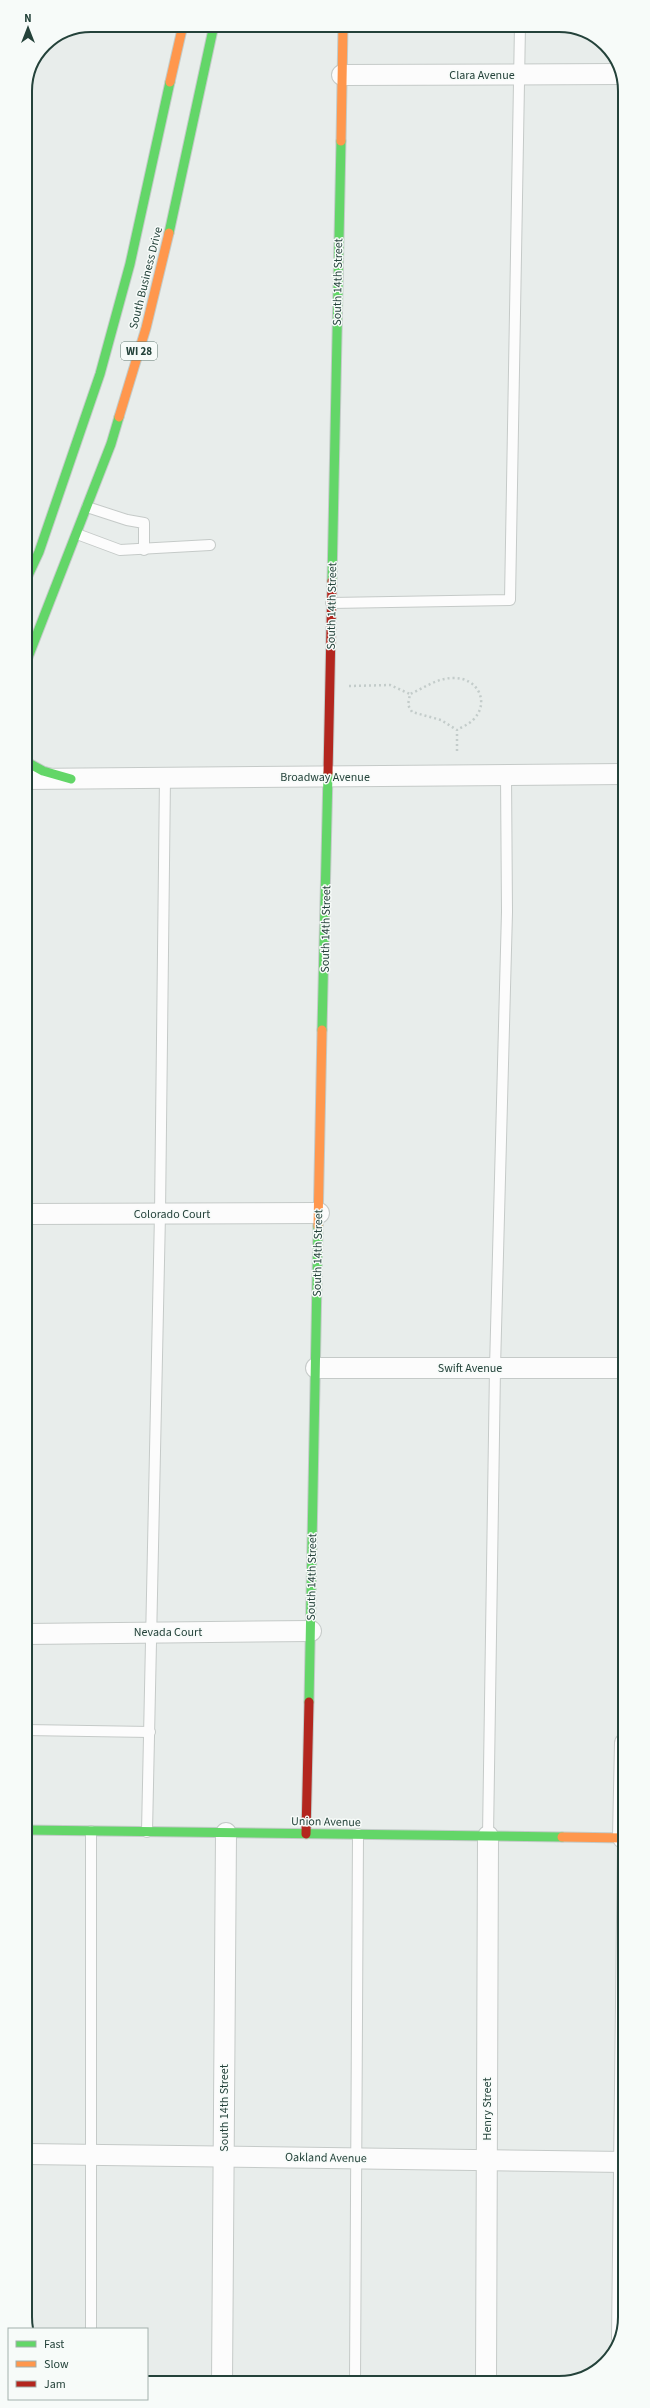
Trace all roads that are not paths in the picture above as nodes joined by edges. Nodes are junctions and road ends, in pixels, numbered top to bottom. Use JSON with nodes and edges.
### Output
{"nodes":[{"id":1,"x":181,"y":32,"type":"edge"},
{"id":2,"x":213,"y":32,"type":"edge"},
{"id":3,"x":343,"y":32,"type":"edge"},
{"id":4,"x":520,"y":32,"type":"edge"},
{"id":5,"x":616,"y":74,"type":"edge"},
{"id":6,"x":342,"y":75,"type":"junction"},
{"id":7,"x":520,"y":75,"type":"junction"},
{"id":8,"x":87,"y":507,"type":"junction"},
{"id":9,"x":77,"y":534,"type":"junction"},
{"id":10,"x":210,"y":545,"type":"dead end"},
{"id":11,"x":144,"y":550,"type":"junction"},
{"id":12,"x":32,"y":568,"type":"edge"},
{"id":13,"x":331,"y":603,"type":"junction"},
{"id":14,"x":32,"y":647,"type":"edge"},
{"id":15,"x":32,"y":765,"type":"edge"},
{"id":16,"x":618,"y":774,"type":"edge"},
{"id":17,"x":506,"y":776,"type":"junction"},
{"id":18,"x":165,"y":777,"type":"junction"},
{"id":19,"x":329,"y":778,"type":"junction"},
{"id":20,"x":32,"y":779,"type":"edge"},
{"id":21,"x":71,"y":779,"type":"junction"},
{"id":22,"x":319,"y":1213,"type":"junction"},
{"id":23,"x":32,"y":1214,"type":"edge"},
{"id":24,"x":160,"y":1214,"type":"junction"},
{"id":25,"x":316,"y":1368,"type":"junction"},
{"id":26,"x":496,"y":1368,"type":"junction"},
{"id":27,"x":618,"y":1368,"type":"edge"},
{"id":28,"x":310,"y":1631,"type":"junction"},
{"id":29,"x":152,"y":1632,"type":"junction"},
{"id":30,"x":32,"y":1634,"type":"edge"},
{"id":31,"x":32,"y":1730,"type":"edge"},
{"id":32,"x":150,"y":1732,"type":"junction"},
{"id":33,"x":32,"y":1830,"type":"edge"},
{"id":34,"x":91,"y":1831,"type":"junction"},
{"id":35,"x":147,"y":1832,"type":"junction"},
{"id":36,"x":226,"y":1833,"type":"junction"},
{"id":37,"x":306,"y":1834,"type":"junction"},
{"id":38,"x":358,"y":1834,"type":"junction"},
{"id":39,"x":488,"y":1836,"type":"junction"},
{"id":40,"x":618,"y":1838,"type":"edge"},
{"id":41,"x":32,"y":2154,"type":"edge"},
{"id":42,"x":92,"y":2155,"type":"junction"},
{"id":43,"x":223,"y":2157,"type":"junction"},
{"id":44,"x":356,"y":2158,"type":"junction"},
{"id":45,"x":487,"y":2160,"type":"junction"},
{"id":46,"x":618,"y":2162,"type":"edge"},
{"id":47,"x":618,"y":2294,"type":"edge"},
{"id":48,"x":617,"y":2322,"type":"edge"},
{"id":49,"x":91,"y":2328,"type":"edge"},
{"id":50,"x":222,"y":2376,"type":"edge"},
{"id":51,"x":355,"y":2376,"type":"edge"},
{"id":52,"x":486,"y":2376,"type":"edge"}],
"edges":[{"from":1,"to":12,"type":"street","name":"South Business Drive","number":"WI 28"},
{"from":2,"to":8,"type":"street","name":"South Business Drive","number":"WI 28"},
{"from":3,"to":6,"type":"street","name":"South 14th Street"},
{"from":4,"to":7,"type":"lane"},
{"from":5,"to":7,"type":"street","name":"Clara Avenue"},
{"from":6,"to":7,"type":"street","name":"Clara Avenue"},
{"from":6,"to":13,"type":"street","name":"South 14th Street"},
{"from":7,"to":13,"type":"lane"},
{"from":8,"to":9,"type":"street","name":"South Business Drive","number":"WI 28"},
{"from":8,"to":11,"type":"lane"},
{"from":9,"to":11,"type":"lane"},
{"from":9,"to":14,"type":"street","name":"South Business Drive","number":"WI 28"},
{"from":10,"to":11,"type":"lane"},
{"from":13,"to":19,"type":"street","name":"South 14th Street"},
{"from":15,"to":21,"type":"street"},
{"from":16,"to":17,"type":"street","name":"Broadway Avenue"},
{"from":17,"to":19,"type":"street","name":"Broadway Avenue"},
{"from":17,"to":26,"type":"lane"},
{"from":18,"to":19,"type":"street","name":"Broadway Avenue"},
{"from":18,"to":21,"type":"street","name":"Broadway Avenue"},
{"from":18,"to":24,"type":"lane"},
{"from":19,"to":22,"type":"street","name":"South 14th Street"},
{"from":20,"to":21,"type":"street","name":"Broadway Avenue"},
{"from":22,"to":24,"type":"street","name":"Colorado Court"},
{"from":22,"to":25,"type":"street","name":"South 14th Street"},
{"from":23,"to":24,"type":"street","name":"Colorado Court"},
{"from":24,"to":29,"type":"lane"},
{"from":25,"to":26,"type":"street","name":"Swift Avenue"},
{"from":25,"to":28,"type":"street","name":"South 14th Street"},
{"from":26,"to":27,"type":"street","name":"Swift Avenue"},
{"from":26,"to":39,"type":"lane"},
{"from":28,"to":29,"type":"street","name":"Nevada Court"},
{"from":28,"to":37,"type":"street","name":"South 14th Street"},
{"from":29,"to":30,"type":"street","name":"Nevada Court"},
{"from":29,"to":32,"type":"lane"},
{"from":31,"to":32,"type":"lane"},
{"from":32,"to":35,"type":"lane"},
{"from":33,"to":34,"type":"street","name":"Union Avenue"},
{"from":34,"to":35,"type":"street","name":"Union Avenue"},
{"from":34,"to":42,"type":"lane"},
{"from":35,"to":36,"type":"street","name":"Union Avenue"},
{"from":36,"to":37,"type":"street","name":"Union Avenue"},
{"from":36,"to":43,"type":"street","name":"South 14th Street"},
{"from":37,"to":38,"type":"street","name":"Union Avenue"},
{"from":38,"to":39,"type":"street","name":"Union Avenue"},
{"from":38,"to":44,"type":"lane"},
{"from":39,"to":40,"type":"street","name":"Union Avenue"},
{"from":39,"to":45,"type":"street","name":"Henry Street"},
{"from":41,"to":42,"type":"street","name":"Oakland Avenue"},
{"from":42,"to":43,"type":"street","name":"Oakland Avenue"},
{"from":42,"to":49,"type":"lane"},
{"from":43,"to":44,"type":"street","name":"Oakland Avenue"},
{"from":43,"to":50,"type":"street","name":"South 14th Street"},
{"from":44,"to":45,"type":"street","name":"Oakland Avenue"},
{"from":44,"to":51,"type":"lane"},
{"from":45,"to":46,"type":"street","name":"Oakland Avenue"},
{"from":45,"to":52,"type":"street","name":"Henry Street"},
{"from":47,"to":48,"type":"lane"}]}
